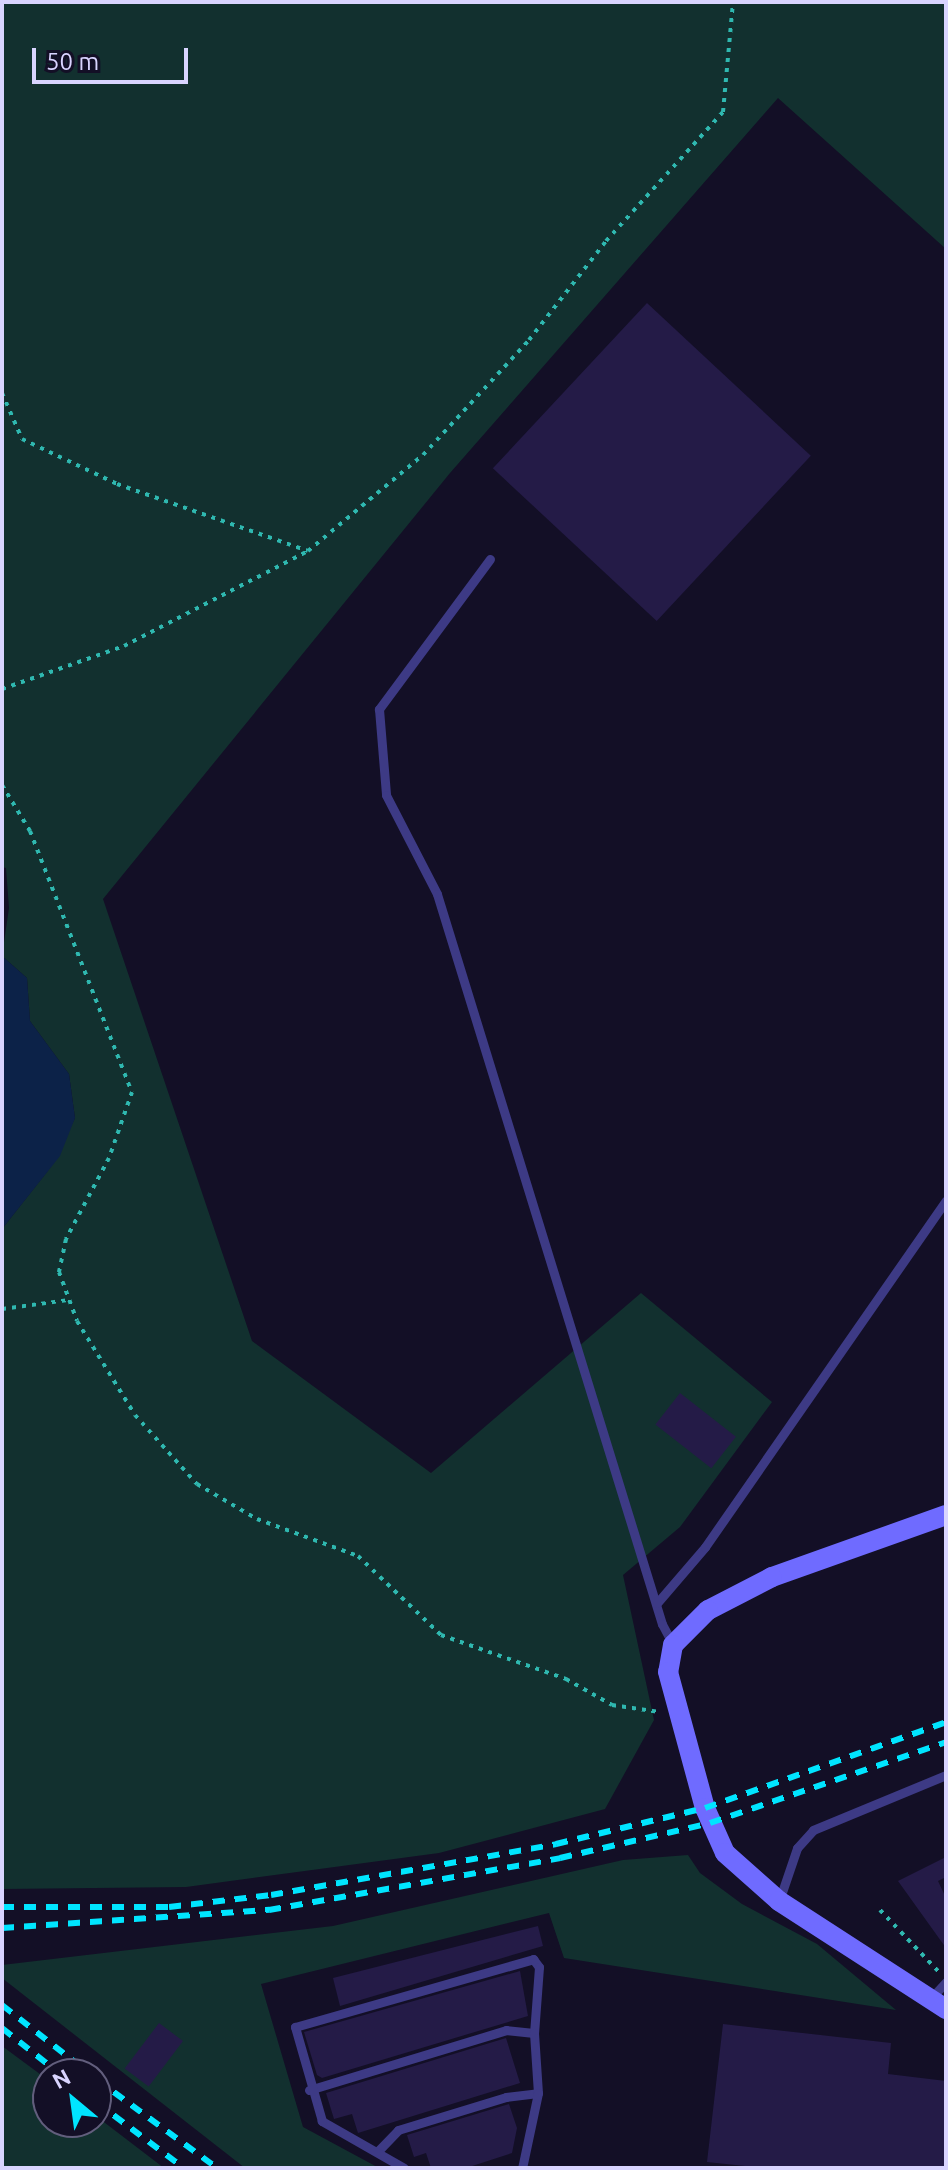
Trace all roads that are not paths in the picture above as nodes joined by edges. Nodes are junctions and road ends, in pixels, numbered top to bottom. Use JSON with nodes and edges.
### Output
{"nodes":[{"id":1,"x":490,"y":559,"type":"dead end"},
{"id":2,"x":946,"y":1200,"type":"edge"},
{"id":3,"x":946,"y":1515,"type":"edge"},
{"id":4,"x":657,"y":1603,"type":"junction"},
{"id":5,"x":673,"y":1645,"type":"junction"},
{"id":6,"x":946,"y":1775,"type":"edge"},
{"id":7,"x":779,"y":1901,"type":"junction"},
{"id":8,"x":942,"y":1992,"type":"edge"},
{"id":9,"x":534,"y":2033,"type":"junction"},
{"id":10,"x":309,"y":2090,"type":"junction"},
{"id":11,"x":538,"y":2093,"type":"junction"},
{"id":12,"x":378,"y":2151,"type":"junction"},
{"id":13,"x":404,"y":2168,"type":"edge"},
{"id":14,"x":522,"y":2168,"type":"edge"}],
"edges":[{"from":1,"to":4,"type":"lane"},
{"from":2,"to":4,"type":"lane"},
{"from":3,"to":5,"type":"street"},
{"from":4,"to":5,"type":"lane"},
{"from":5,"to":7,"type":"street"},
{"from":6,"to":7,"type":"lane"},
{"from":7,"to":8,"type":"street"},
{"from":9,"to":10,"type":"lane"},
{"from":9,"to":10,"type":"lane"},
{"from":9,"to":11,"type":"lane"},
{"from":10,"to":12,"type":"lane"},
{"from":11,"to":12,"type":"lane"},
{"from":11,"to":14,"type":"lane"},
{"from":12,"to":13,"type":"lane"}]}
